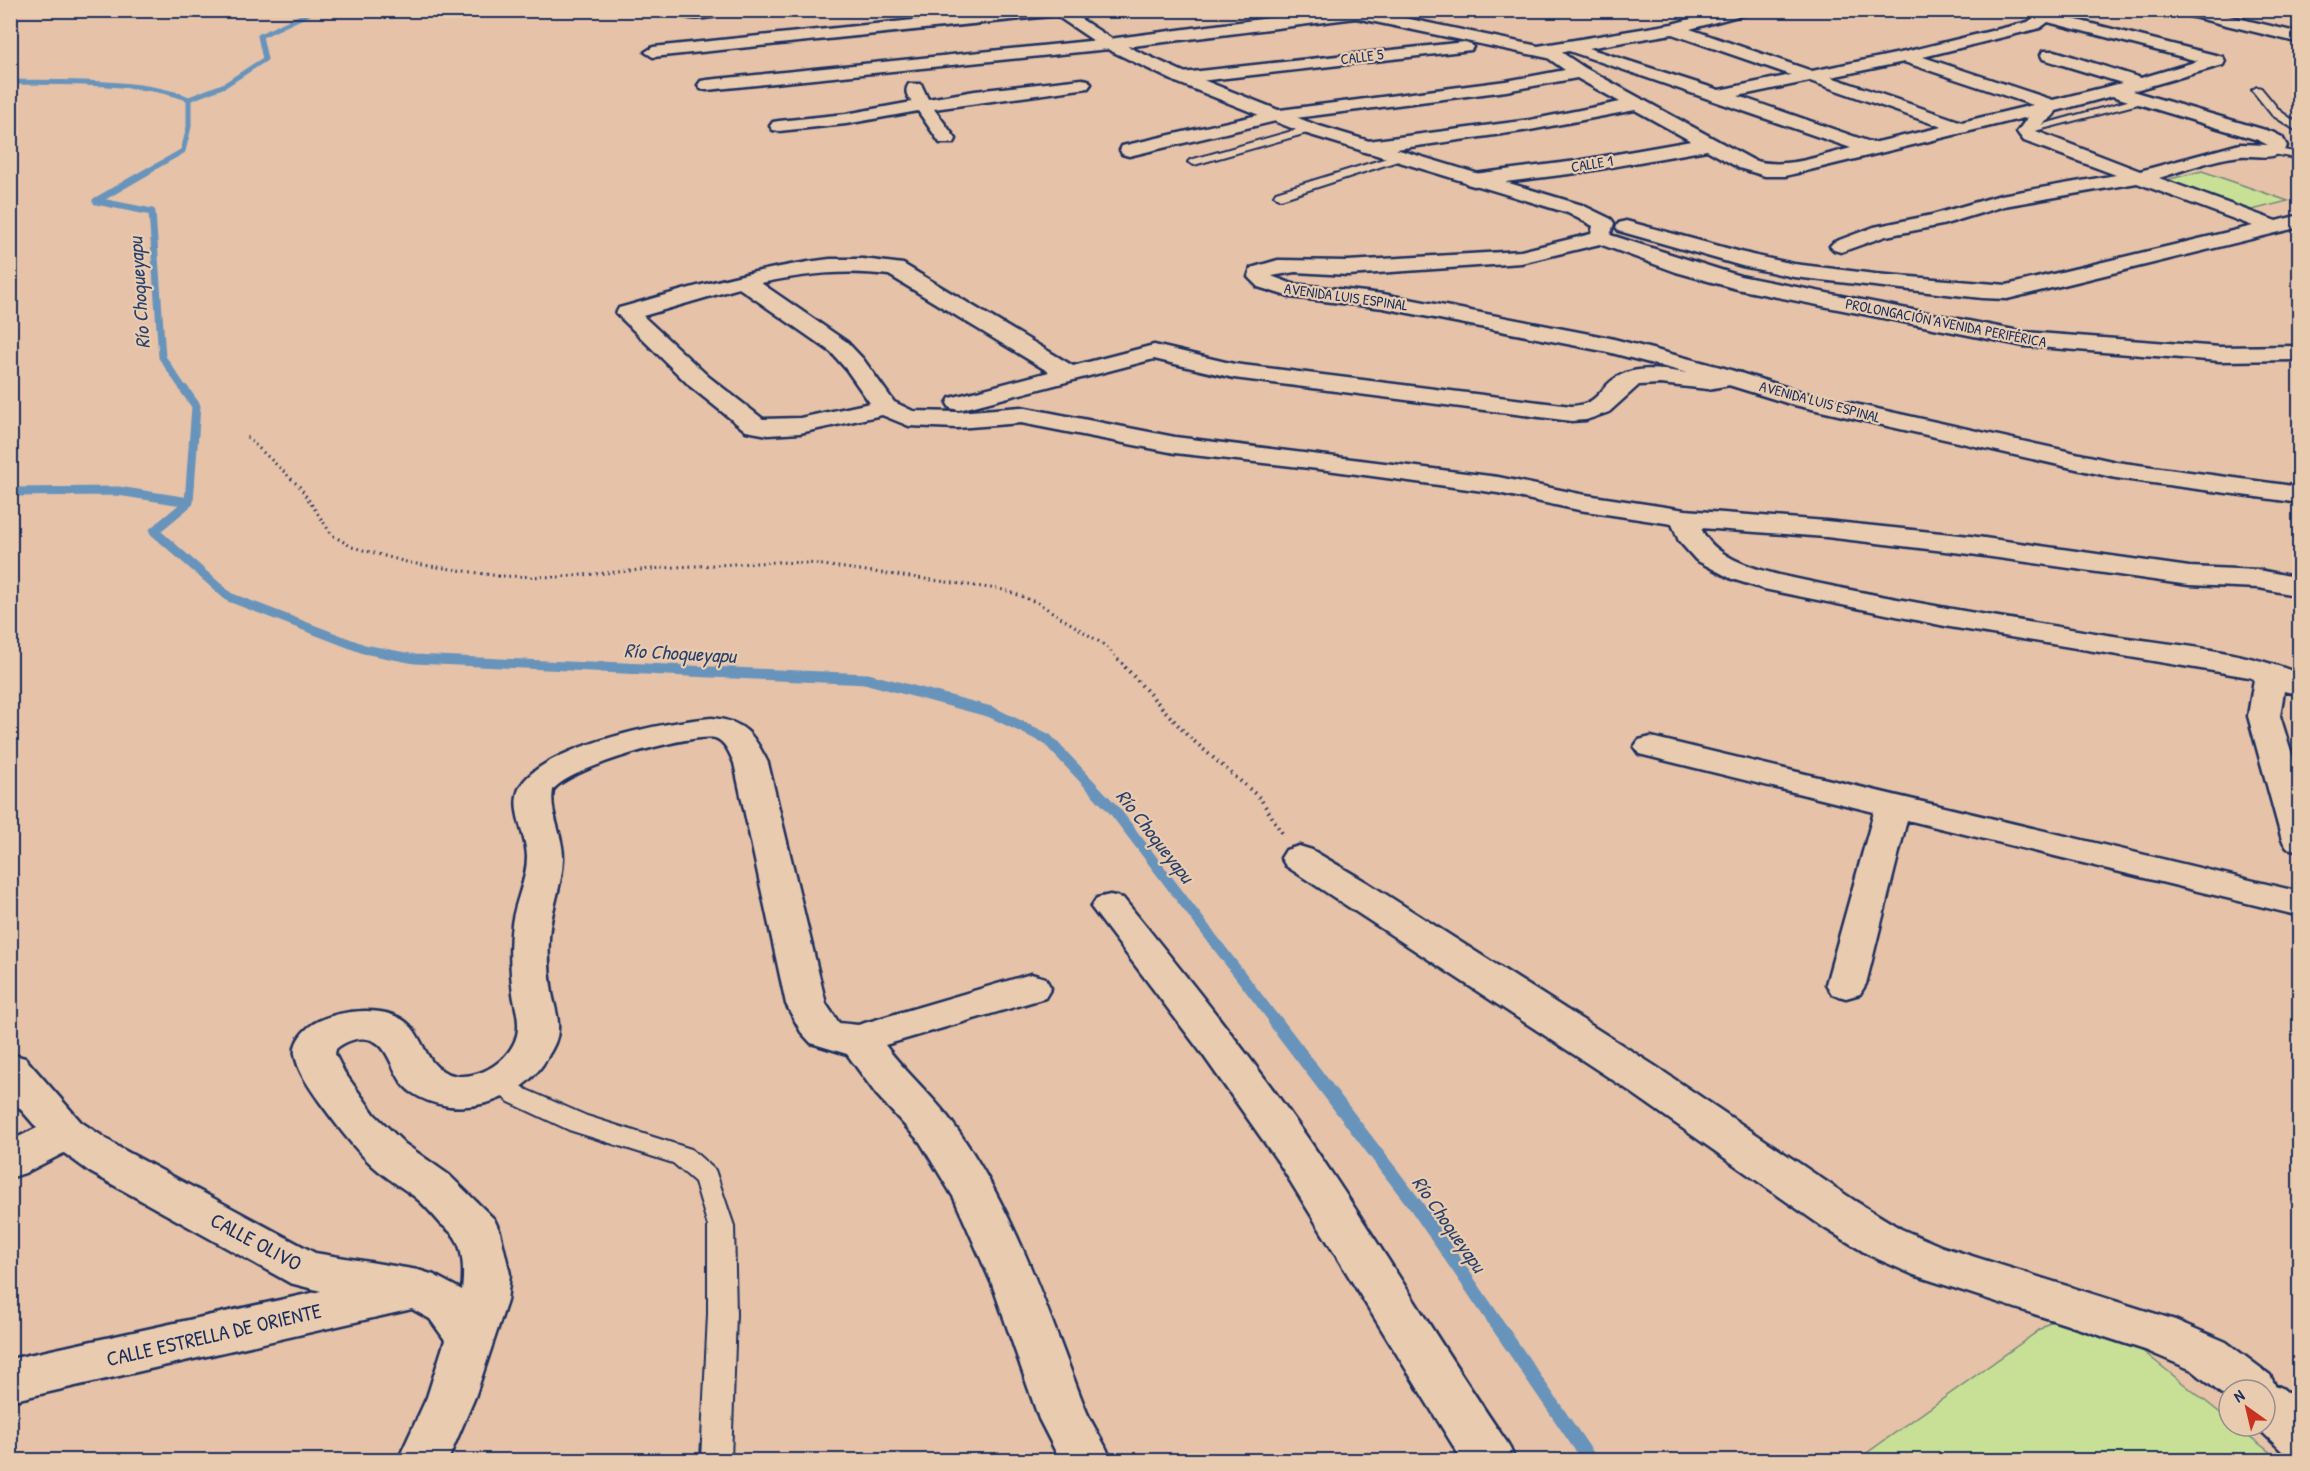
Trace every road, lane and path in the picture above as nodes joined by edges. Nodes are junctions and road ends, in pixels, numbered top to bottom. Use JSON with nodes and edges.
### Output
{"nodes":[{"id":1,"x":722,"y":10,"type":"edge"},
{"id":2,"x":890,"y":10,"type":"edge"},
{"id":3,"x":1060,"y":10,"type":"edge"},
{"id":4,"x":1380,"y":10,"type":"edge"},
{"id":5,"x":1744,"y":10,"type":"edge"},
{"id":6,"x":2182,"y":10,"type":"edge"},
{"id":7,"x":1055,"y":11,"type":"edge"},
{"id":8,"x":1345,"y":12,"type":"edge"},
{"id":9,"x":687,"y":14,"type":"dead end"},
{"id":10,"x":1710,"y":14,"type":"edge"},
{"id":11,"x":2050,"y":14,"type":"edge"},
{"id":12,"x":911,"y":26,"type":"junction"},
{"id":13,"x":1673,"y":29,"type":"junction"},
{"id":14,"x":2300,"y":38,"type":"edge"},
{"id":15,"x":1109,"y":44,"type":"junction"},
{"id":16,"x":1571,"y":47,"type":"junction"},
{"id":17,"x":1543,"y":51,"type":"junction"},
{"id":18,"x":653,"y":52,"type":"dead end"},
{"id":19,"x":2049,"y":56,"type":"dead end"},
{"id":20,"x":1905,"y":57,"type":"junction"},
{"id":21,"x":913,"y":63,"type":"junction"},
{"id":22,"x":1579,"y":72,"type":"junction"},
{"id":23,"x":1809,"y":76,"type":"junction"},
{"id":24,"x":1182,"y":78,"type":"junction"},
{"id":25,"x":1082,"y":84,"type":"dead end"},
{"id":26,"x":706,"y":85,"type":"dead end"},
{"id":27,"x":2257,"y":90,"type":"dead end"},
{"id":28,"x":2141,"y":91,"type":"junction"},
{"id":29,"x":1718,"y":95,"type":"junction"},
{"id":30,"x":1637,"y":104,"type":"junction"},
{"id":31,"x":923,"y":105,"type":"junction"},
{"id":32,"x":2049,"y":107,"type":"junction"},
{"id":33,"x":1280,"y":115,"type":"junction"},
{"id":34,"x":779,"y":126,"type":"dead end"},
{"id":35,"x":1960,"y":127,"type":"junction"},
{"id":36,"x":1310,"y":129,"type":"junction"},
{"id":37,"x":2027,"y":130,"type":"junction"},
{"id":38,"x":2300,"y":130,"type":"edge"},
{"id":39,"x":947,"y":139,"type":"dead end"},
{"id":40,"x":1709,"y":144,"type":"junction"},
{"id":41,"x":1368,"y":147,"type":"junction"},
{"id":42,"x":1871,"y":149,"type":"junction"},
{"id":43,"x":1128,"y":150,"type":"dead end"},
{"id":44,"x":2272,"y":150,"type":"junction"},
{"id":45,"x":2300,"y":156,"type":"edge"},
{"id":46,"x":1400,"y":157,"type":"junction"},
{"id":47,"x":1194,"y":162,"type":"dead end"},
{"id":48,"x":2138,"y":177,"type":"junction"},
{"id":49,"x":1474,"y":180,"type":"junction"},
{"id":50,"x":1280,"y":195,"type":"dead end"},
{"id":51,"x":2300,"y":221,"type":"edge"},
{"id":52,"x":2274,"y":227,"type":"junction"},
{"id":53,"x":1603,"y":230,"type":"junction"},
{"id":54,"x":1840,"y":246,"type":"dead end"},
{"id":55,"x":745,"y":282,"type":"junction"},
{"id":56,"x":2300,"y":353,"type":"edge"},
{"id":57,"x":1070,"y":374,"type":"junction"},
{"id":58,"x":1732,"y":378,"type":"junction"},
{"id":59,"x":892,"y":410,"type":"junction"},
{"id":60,"x":247,"y":437,"type":"dead end"},
{"id":61,"x":2300,"y":495,"type":"edge"},
{"id":62,"x":1685,"y":518,"type":"junction"},
{"id":63,"x":2300,"y":587,"type":"edge"},
{"id":64,"x":2285,"y":680,"type":"edge"},
{"id":65,"x":1651,"y":747,"type":"dead end"},
{"id":66,"x":1893,"y":806,"type":"junction"},
{"id":67,"x":2300,"y":840,"type":"edge"},
{"id":68,"x":1299,"y":858,"type":"joint"},
{"id":69,"x":2300,"y":904,"type":"edge"},
{"id":70,"x":1110,"y":907,"type":"dead end"},
{"id":71,"x":1845,"y":984,"type":"dead end"},
{"id":72,"x":1031,"y":988,"type":"dead end"},
{"id":73,"x":858,"y":1039,"type":"junction"},
{"id":74,"x":10,"y":1069,"type":"edge"},
{"id":75,"x":500,"y":1082,"type":"junction"},
{"id":76,"x":66,"y":1133,"type":"junction"},
{"id":77,"x":10,"y":1161,"type":"edge"},
{"id":78,"x":418,"y":1289,"type":"junction"},
{"id":79,"x":470,"y":1337,"type":"junction"},
{"id":80,"x":10,"y":1380,"type":"edge"},
{"id":81,"x":2279,"y":1409,"type":"edge"},
{"id":82,"x":423,"y":1461,"type":"edge"},
{"id":83,"x":716,"y":1461,"type":"edge"},
{"id":84,"x":1086,"y":1461,"type":"edge"},
{"id":85,"x":1490,"y":1461,"type":"edge"}],
"edges":[{"from":1,"to":9,"type":"street"},
{"from":2,"to":12,"type":"street"},
{"from":3,"to":7,"type":"street"},
{"from":4,"to":8,"type":"street"},
{"from":5,"to":10,"type":"street"},
{"from":6,"to":14,"type":"street"},
{"from":7,"to":12,"type":"street"},
{"from":7,"to":15,"type":"street"},
{"from":8,"to":15,"type":"street"},
{"from":8,"to":17,"type":"street"},
{"from":10,"to":13,"type":"street"},
{"from":11,"to":20,"type":"street"},
{"from":11,"to":28,"type":"street"},
{"from":12,"to":18,"type":"street"},
{"from":12,"to":21,"type":"street"},
{"from":13,"to":16,"type":"street"},
{"from":13,"to":23,"type":"street"},
{"from":15,"to":21,"type":"street"},
{"from":15,"to":24,"type":"street"},
{"from":16,"to":17,"type":"street"},
{"from":16,"to":29,"type":"street"},
{"from":17,"to":22,"type":"street"},
{"from":17,"to":24,"type":"street","name":"CALLE 5"},
{"from":19,"to":28,"type":"street"},
{"from":20,"to":23,"type":"street"},
{"from":20,"to":32,"type":"street"},
{"from":21,"to":26,"type":"street"},
{"from":21,"to":31,"type":"street"},
{"from":22,"to":30,"type":"street"},
{"from":22,"to":33,"type":"street"},
{"from":23,"to":29,"type":"street"},
{"from":23,"to":35,"type":"street"},
{"from":24,"to":33,"type":"street"},
{"from":25,"to":31,"type":"street"},
{"from":27,"to":38,"type":"lane"},
{"from":28,"to":32,"type":"street"},
{"from":28,"to":37,"type":"lane"},
{"from":28,"to":44,"type":"street"},
{"from":29,"to":42,"type":"street"},
{"from":30,"to":40,"type":"street"},
{"from":30,"to":41,"type":"street"},
{"from":31,"to":34,"type":"street"},
{"from":31,"to":39,"type":"street"},
{"from":32,"to":35,"type":"street"},
{"from":32,"to":37,"type":"street"},
{"from":33,"to":36,"type":"street"},
{"from":33,"to":43,"type":"street"},
{"from":35,"to":42,"type":"street"},
{"from":36,"to":41,"type":"street"},
{"from":36,"to":47,"type":"lane"},
{"from":37,"to":48,"type":"street"},
{"from":40,"to":42,"type":"street"},
{"from":40,"to":49,"type":"street","name":"CALLE 1"},
{"from":41,"to":46,"type":"street"},
{"from":44,"to":45,"type":"lane"},
{"from":44,"to":48,"type":"street"},
{"from":46,"to":49,"type":"street"},
{"from":46,"to":50,"type":"lane"},
{"from":48,"to":52,"type":"street"},
{"from":48,"to":54,"type":"street"},
{"from":49,"to":53,"type":"street"},
{"from":51,"to":52,"type":"street"},
{"from":52,"to":53,"type":"street"},
{"from":53,"to":56,"type":"street","name":"PROLONGACIÓN AVENIDA PERIFÉRICA"},
{"from":53,"to":58,"type":"street","name":"AVENIDA LUIS ESPINAL"},
{"from":55,"to":57,"type":"street"},
{"from":55,"to":59,"type":"street"},
{"from":55,"to":59,"type":"street"},
{"from":57,"to":58,"type":"street"},
{"from":57,"to":59,"type":"street"},
{"from":58,"to":61,"type":"street","name":"AVENIDA LUIS ESPINAL"},
{"from":59,"to":62,"type":"street"},
{"from":60,"to":68,"type":"path"},
{"from":62,"to":63,"type":"street"},
{"from":62,"to":64,"type":"street"},
{"from":64,"to":67,"type":"street"},
{"from":65,"to":66,"type":"street"},
{"from":66,"to":69,"type":"street"},
{"from":66,"to":71,"type":"street"},
{"from":68,"to":81,"type":"street"},
{"from":70,"to":85,"type":"street"},
{"from":72,"to":73,"type":"street"},
{"from":73,"to":75,"type":"street"},
{"from":73,"to":84,"type":"street"},
{"from":74,"to":76,"type":"street","name":"CALLE OLIVO"},
{"from":75,"to":79,"type":"street"},
{"from":75,"to":83,"type":"lane"},
{"from":76,"to":77,"type":"street"},
{"from":76,"to":78,"type":"street","name":"CALLE OLIVO"},
{"from":78,"to":79,"type":"street","name":"CALLE OLIVO"},
{"from":78,"to":80,"type":"street","name":"CALLE ESTRELLA DE ORIENTE"},
{"from":79,"to":82,"type":"street"}]}
